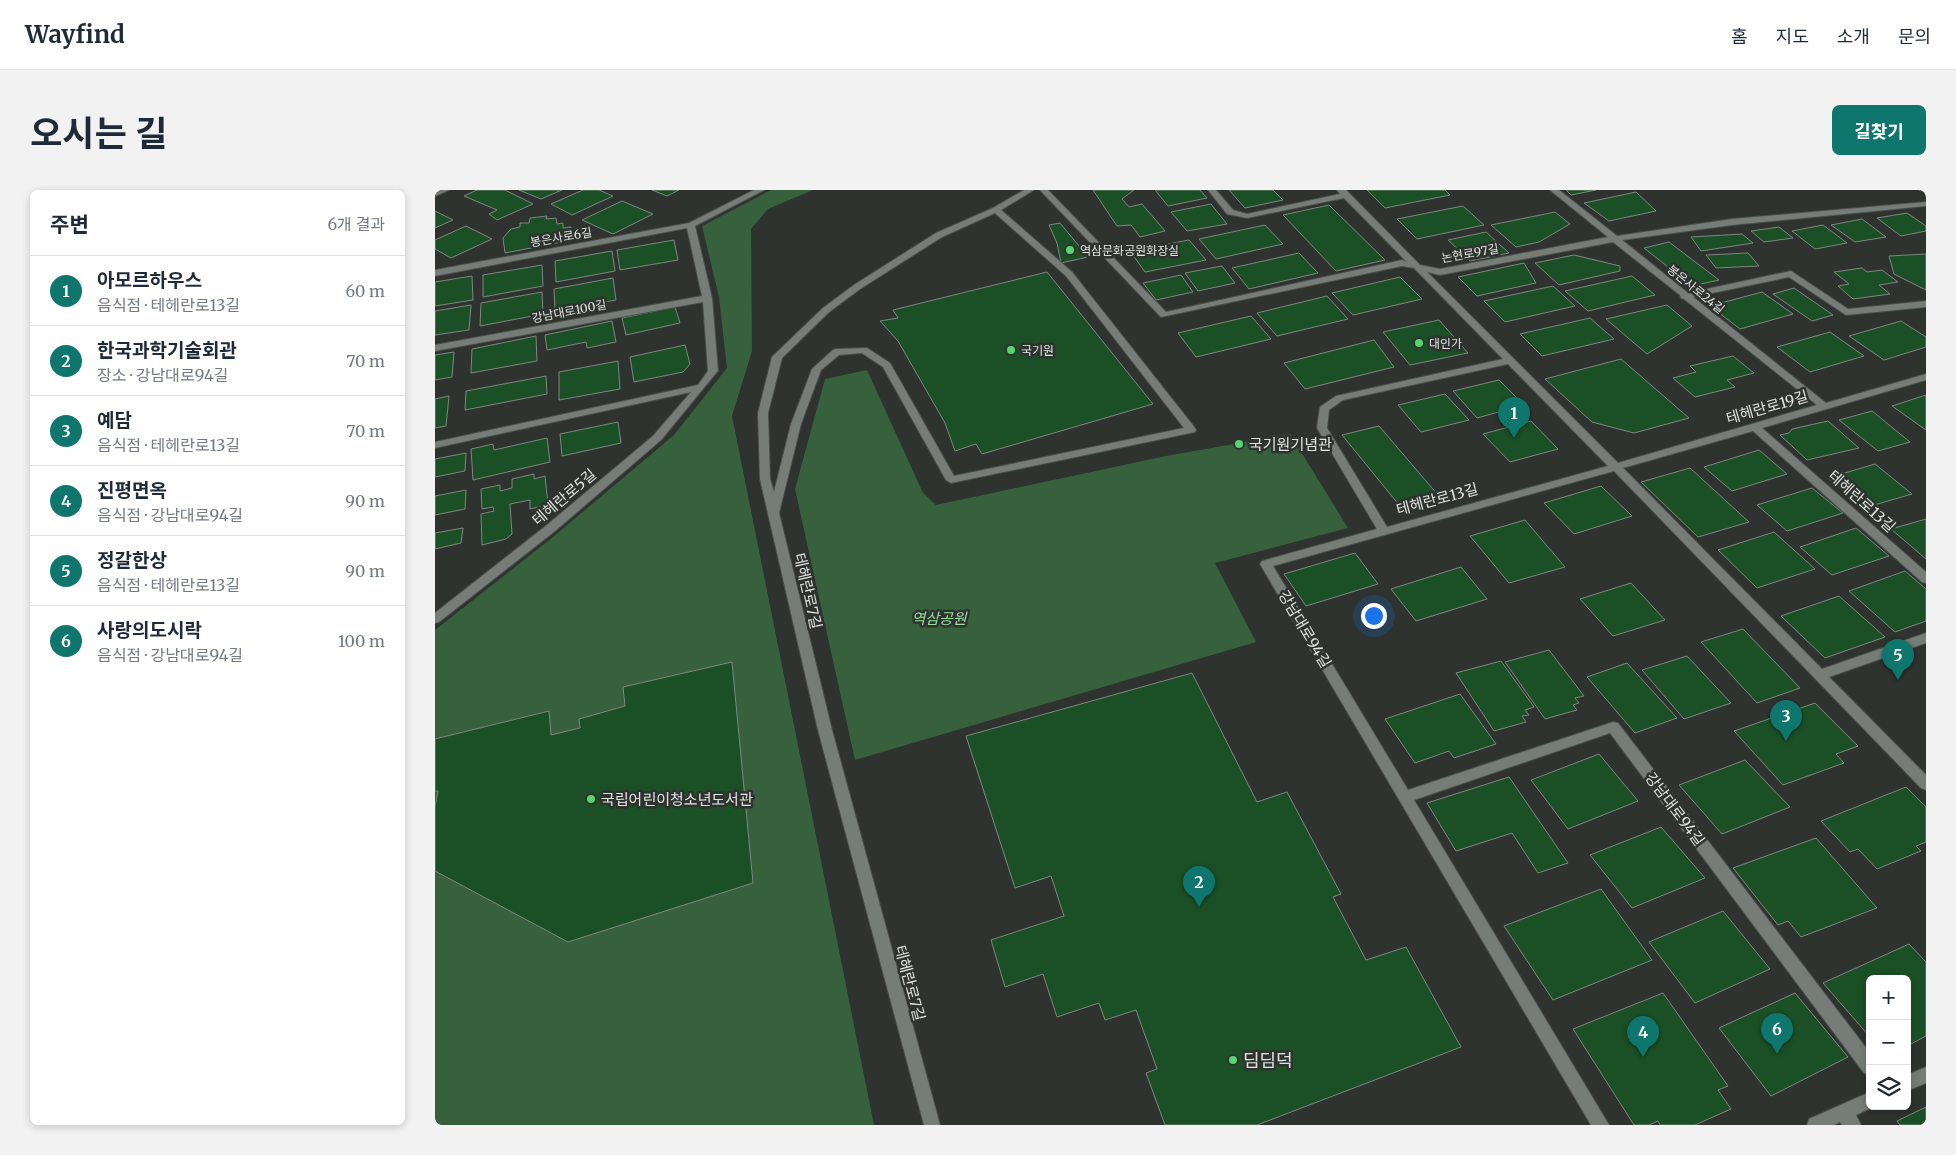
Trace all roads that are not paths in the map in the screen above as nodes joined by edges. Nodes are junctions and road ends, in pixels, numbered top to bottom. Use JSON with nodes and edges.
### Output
{"nodes":[{"id":1,"x":445,"y":190,"type":"edge"},
{"id":2,"x":760,"y":190,"type":"edge"},
{"id":3,"x":1030,"y":190,"type":"edge"},
{"id":4,"x":1043,"y":190,"type":"edge"},
{"id":5,"x":1212,"y":190,"type":"edge"},
{"id":6,"x":1554,"y":190,"type":"edge"},
{"id":7,"x":1344,"y":193,"type":"edge"},
{"id":8,"x":435,"y":194,"type":"edge"},
{"id":9,"x":1926,"y":204,"type":"edge"},
{"id":10,"x":996,"y":210,"type":"junction"},
{"id":11,"x":691,"y":225,"type":"junction"},
{"id":12,"x":1613,"y":239,"type":"junction"},
{"id":13,"x":1420,"y":269,"type":"junction"},
{"id":14,"x":435,"y":273,"type":"edge"},
{"id":15,"x":1685,"y":296,"type":"junction"},
{"id":16,"x":707,"y":298,"type":"junction"},
{"id":17,"x":1926,"y":304,"type":"edge"},
{"id":18,"x":435,"y":348,"type":"edge"},
{"id":19,"x":1511,"y":360,"type":"junction"},
{"id":20,"x":1926,"y":377,"type":"edge"},
{"id":21,"x":701,"y":387,"type":"junction"},
{"id":22,"x":1824,"y":406,"type":"junction"},
{"id":23,"x":1753,"y":426,"type":"junction"},
{"id":24,"x":435,"y":445,"type":"edge"},
{"id":25,"x":1616,"y":467,"type":"junction"},
{"id":26,"x":774,"y":514,"type":"junction"},
{"id":27,"x":1384,"y":531,"type":"junction"},
{"id":28,"x":1266,"y":564,"type":"joint"},
{"id":29,"x":1926,"y":579,"type":"edge"},
{"id":30,"x":435,"y":618,"type":"edge"},
{"id":31,"x":1926,"y":638,"type":"edge"},
{"id":32,"x":1820,"y":675,"type":"junction"},
{"id":33,"x":1926,"y":784,"type":"edge"},
{"id":34,"x":1405,"y":797,"type":"junction"},
{"id":35,"x":1868,"y":1065,"type":"edge"},
{"id":36,"x":1926,"y":1075,"type":"edge"},
{"id":37,"x":1911,"y":1081,"type":"edge"},
{"id":38,"x":1866,"y":1103,"type":"edge"},
{"id":39,"x":1848,"y":1119,"type":"edge"},
{"id":40,"x":932,"y":1125,"type":"edge"},
{"id":41,"x":1601,"y":1125,"type":"edge"},
{"id":42,"x":1815,"y":1125,"type":"edge"}],
"edges":[{"from":1,"to":8,"type":"street"},
{"from":2,"to":11,"type":"street","name":"봉은사로6길"},
{"from":3,"to":10,"type":"street","name":"테헤란로7길"},
{"from":4,"to":13,"type":"street","name":"논현로97길"},
{"from":5,"to":7,"type":"street"},
{"from":6,"to":12,"type":"street","name":"봉은사로24길"},
{"from":7,"to":13,"type":"street"},
{"from":9,"to":12,"type":"street","name":"논현로97길"},
{"from":10,"to":26,"type":"street","name":"테헤란로7길"},
{"from":10,"to":26,"type":"street"},
{"from":11,"to":14,"type":"street","name":"봉은사로6길"},
{"from":11,"to":16,"type":"street","name":"테헤란로5길"},
{"from":12,"to":13,"type":"street","name":"논현로97길"},
{"from":12,"to":15,"type":"street","name":"봉은사로24길"},
{"from":13,"to":19,"type":"street"},
{"from":15,"to":17,"type":"street"},
{"from":15,"to":22,"type":"street","name":"봉은사로24길"},
{"from":16,"to":18,"type":"street","name":"강남대로100길"},
{"from":16,"to":21,"type":"street","name":"테헤란로5길"},
{"from":19,"to":25,"type":"street"},
{"from":19,"to":27,"type":"street"},
{"from":20,"to":22,"type":"street","name":"테헤란로19길"},
{"from":21,"to":24,"type":"street"},
{"from":21,"to":30,"type":"street","name":"테헤란로5길"},
{"from":22,"to":23,"type":"street","name":"테헤란로19길"},
{"from":23,"to":25,"type":"street","name":"테헤란로19길"},
{"from":23,"to":29,"type":"street","name":"테헤란로13길"},
{"from":25,"to":27,"type":"street","name":"테헤란로13길"},
{"from":25,"to":32,"type":"street"},
{"from":26,"to":40,"type":"street","name":"테헤란로7길"},
{"from":27,"to":28,"type":"street","name":"테헤란로13길"},
{"from":28,"to":34,"type":"street","name":"강남대로94길"},
{"from":31,"to":32,"type":"street"},
{"from":32,"to":33,"type":"street"},
{"from":34,"to":35,"type":"street","name":"강남대로94길"},
{"from":34,"to":41,"type":"street","name":"강남대로94길"},
{"from":36,"to":37,"type":"street"},
{"from":38,"to":39,"type":"street"},
{"from":39,"to":42,"type":"street"}]}
